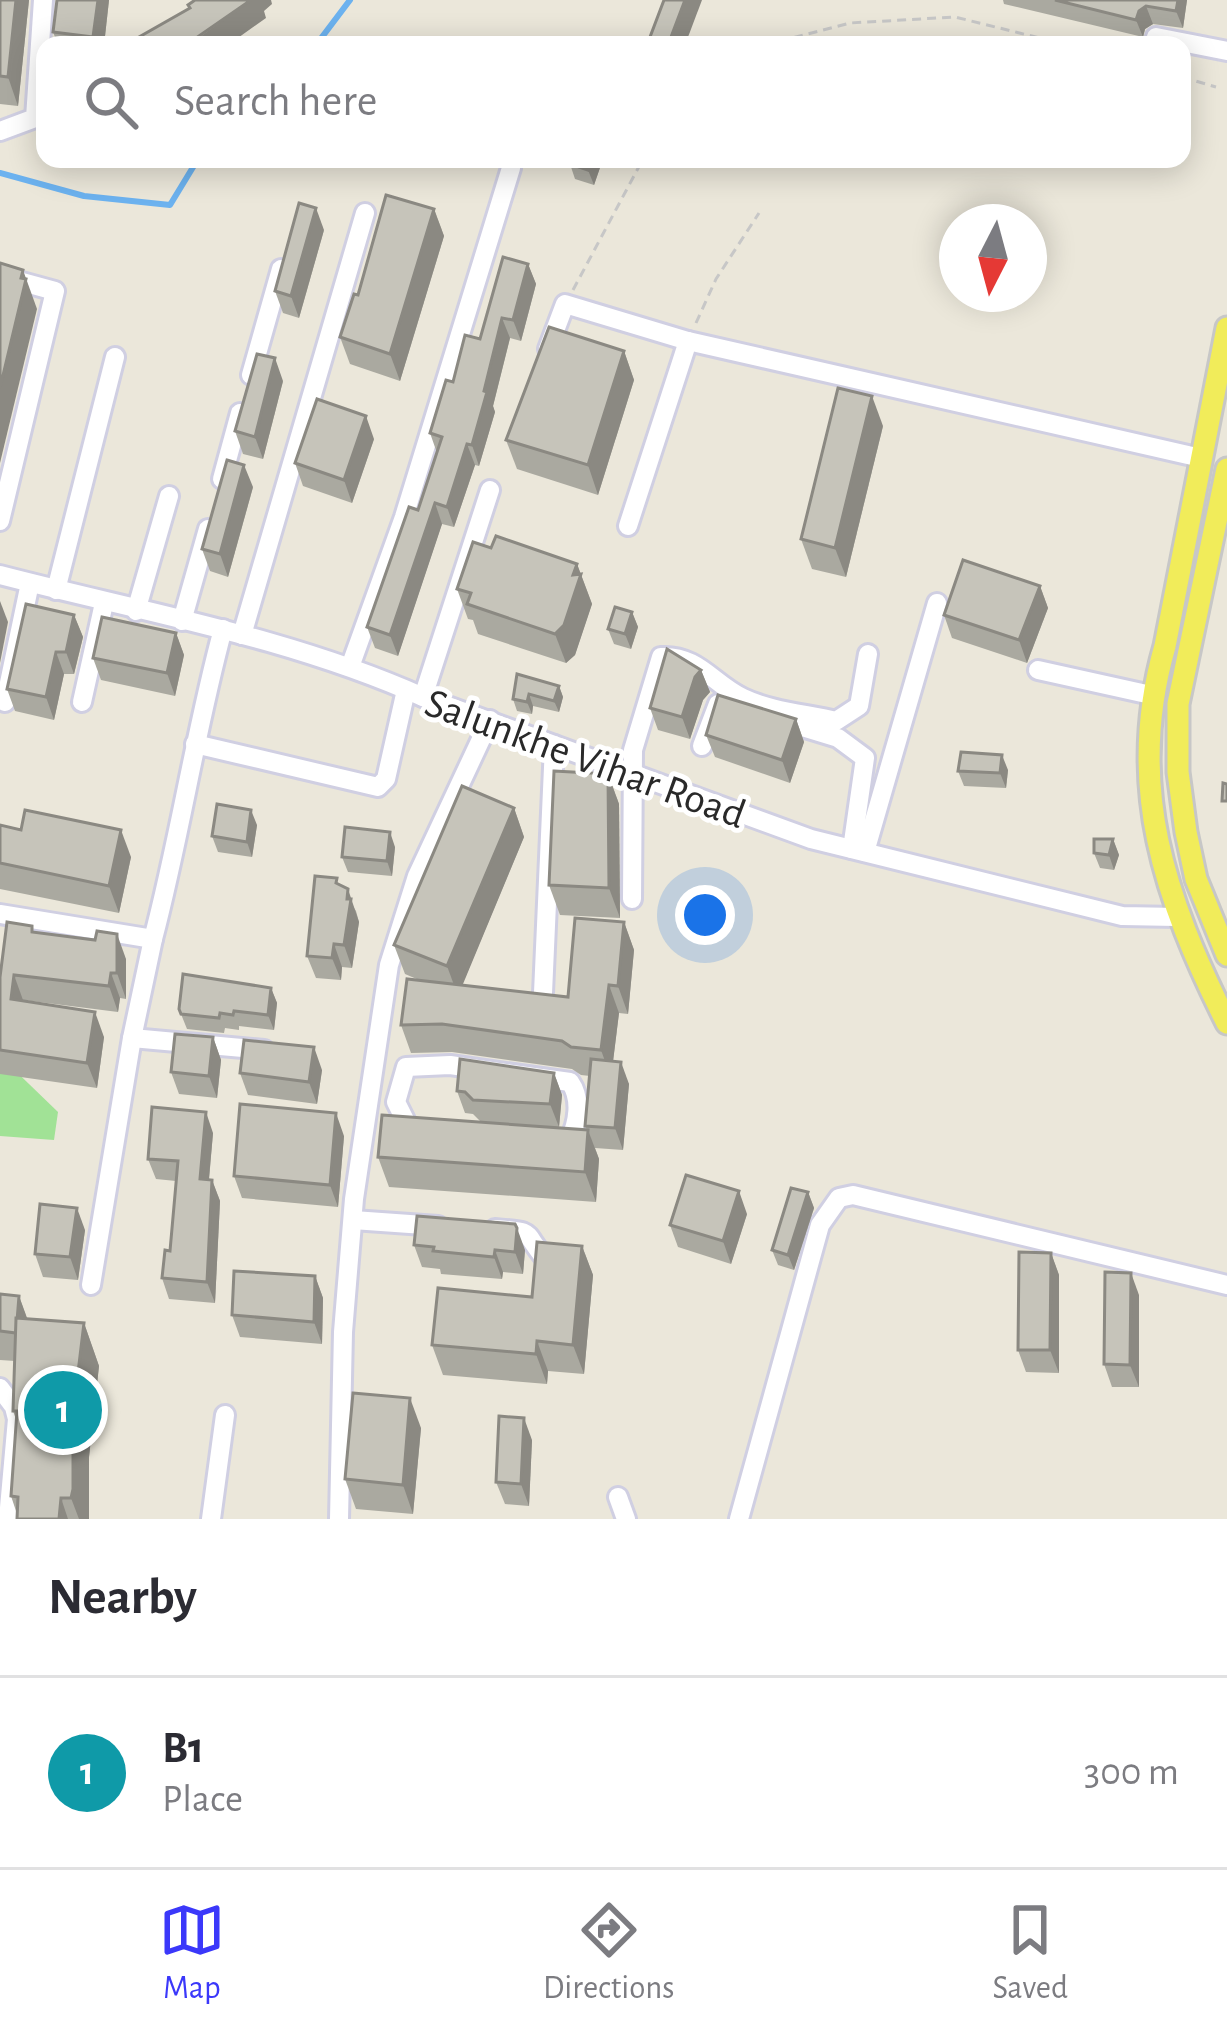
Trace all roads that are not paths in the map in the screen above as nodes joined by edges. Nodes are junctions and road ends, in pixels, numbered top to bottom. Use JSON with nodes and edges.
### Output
{"nodes":[{"id":1,"x":43,"y":0,"type":"edge"},
{"id":2,"x":42,"y":36,"type":"edge"},
{"id":3,"x":1191,"y":44,"type":"edge"},
{"id":4,"x":1227,"y":51,"type":"edge"},
{"id":5,"x":36,"y":116,"type":"edge"},
{"id":6,"x":0,"y":130,"type":"edge"},
{"id":7,"x":511,"y":168,"type":"dead end"},
{"id":8,"x":364,"y":213,"type":"dead end"},
{"id":9,"x":286,"y":251,"type":"edge"},
{"id":10,"x":0,"y":276,"type":"edge"},
{"id":11,"x":1227,"y":328,"type":"edge"},
{"id":12,"x":688,"y":341,"type":"junction"},
{"id":13,"x":115,"y":357,"type":"dead end"},
{"id":14,"x":540,"y":371,"type":"edge"},
{"id":15,"x":1202,"y":458,"type":"junction"},
{"id":16,"x":1227,"y":469,"type":"edge"},
{"id":17,"x":490,"y":490,"type":"dead end"},
{"id":18,"x":170,"y":496,"type":"dead end"},
{"id":19,"x":217,"y":498,"type":"edge"},
{"id":20,"x":210,"y":520,"type":"edge"},
{"id":21,"x":0,"y":521,"type":"edge"},
{"id":22,"x":628,"y":526,"type":"dead end"},
{"id":23,"x":0,"y":574,"type":"edge"},
{"id":24,"x":30,"y":583,"type":"junction"},
{"id":25,"x":56,"y":590,"type":"junction"},
{"id":26,"x":104,"y":603,"type":"junction"},
{"id":27,"x":937,"y":603,"type":"dead end"},
{"id":28,"x":136,"y":610,"type":"junction"},
{"id":29,"x":182,"y":620,"type":"junction"},
{"id":30,"x":232,"y":632,"type":"junction"},
{"id":31,"x":868,"y":654,"type":"dead end"},
{"id":32,"x":350,"y":667,"type":"junction"},
{"id":33,"x":1038,"y":670,"type":"dead end"},
{"id":34,"x":1183,"y":681,"type":"junction"},
{"id":35,"x":1153,"y":686,"type":"junction"},
{"id":36,"x":414,"y":694,"type":"junction"},
{"id":37,"x":5,"y":702,"type":"edge"},
{"id":38,"x":82,"y":702,"type":"dead end"},
{"id":39,"x":490,"y":720,"type":"junction"},
{"id":40,"x":195,"y":744,"type":"junction"},
{"id":41,"x":554,"y":745,"type":"junction"},
{"id":42,"x":702,"y":746,"type":"edge"},
{"id":43,"x":633,"y":776,"type":"junction"},
{"id":44,"x":859,"y":851,"type":"junction"},
{"id":45,"x":632,"y":899,"type":"dead end"},
{"id":46,"x":0,"y":914,"type":"edge"},
{"id":47,"x":1218,"y":915,"type":"edge"},
{"id":48,"x":1177,"y":917,"type":"junction"},
{"id":49,"x":153,"y":939,"type":"junction"},
{"id":50,"x":1227,"y":955,"type":"edge"},
{"id":51,"x":543,"y":993,"type":"edge"},
{"id":52,"x":1227,"y":1023,"type":"edge"},
{"id":53,"x":131,"y":1038,"type":"junction"},
{"id":54,"x":275,"y":1051,"type":"edge"},
{"id":55,"x":369,"y":1102,"type":"junction"},
{"id":56,"x":395,"y":1102,"type":"junction"},
{"id":57,"x":352,"y":1220,"type":"junction"},
{"id":58,"x":568,"y":1260,"type":"edge"},
{"id":59,"x":91,"y":1285,"type":"dead end"},
{"id":60,"x":1227,"y":1286,"type":"edge"},
{"id":61,"x":0,"y":1388,"type":"edge"},
{"id":62,"x":225,"y":1415,"type":"dead end"},
{"id":63,"x":618,"y":1497,"type":"dead end"},
{"id":64,"x":8,"y":1519,"type":"edge"},
{"id":65,"x":211,"y":1519,"type":"edge"},
{"id":66,"x":339,"y":1519,"type":"edge"},
{"id":67,"x":626,"y":1519,"type":"edge"},
{"id":68,"x":739,"y":1519,"type":"edge"}],
"edges":[{"from":1,"to":2,"type":"street"},
{"from":3,"to":4,"type":"street"},
{"from":5,"to":6,"type":"street"},
{"from":7,"to":32,"type":"street"},
{"from":8,"to":30,"type":"street"},
{"from":9,"to":19,"type":"street"},
{"from":10,"to":21,"type":"street"},
{"from":11,"to":15,"type":"main road"},
{"from":12,"to":14,"type":"street"},
{"from":12,"to":15,"type":"street"},
{"from":12,"to":22,"type":"street"},
{"from":13,"to":25,"type":"street"},
{"from":15,"to":35,"type":"main road"},
{"from":16,"to":34,"type":"main road"},
{"from":17,"to":36,"type":"street"},
{"from":18,"to":28,"type":"street"},
{"from":20,"to":29,"type":"street"},
{"from":23,"to":24,"type":"street","name":"Salunkhe Vihar Road"},
{"from":24,"to":25,"type":"street","name":"Salunkhe Vihar Road"},
{"from":24,"to":37,"type":"street"},
{"from":25,"to":26,"type":"street","name":"Salunkhe Vihar Road"},
{"from":26,"to":28,"type":"street","name":"Salunkhe Vihar Road"},
{"from":26,"to":38,"type":"street"},
{"from":27,"to":44,"type":"street"},
{"from":28,"to":29,"type":"street","name":"Salunkhe Vihar Road"},
{"from":29,"to":30,"type":"street","name":"Salunkhe Vihar Road"},
{"from":30,"to":32,"type":"street","name":"Salunkhe Vihar Road"},
{"from":30,"to":40,"type":"street"},
{"from":31,"to":43,"type":"street"},
{"from":32,"to":36,"type":"street","name":"Salunkhe Vihar Road"},
{"from":33,"to":35,"type":"street"},
{"from":34,"to":35,"type":"main road"},
{"from":34,"to":47,"type":"main road"},
{"from":35,"to":48,"type":"main road"},
{"from":36,"to":39,"type":"street","name":"Salunkhe Vihar Road"},
{"from":36,"to":40,"type":"street"},
{"from":39,"to":41,"type":"street","name":"Salunkhe Vihar Road"},
{"from":39,"to":55,"type":"street"},
{"from":40,"to":49,"type":"street"},
{"from":41,"to":43,"type":"street","name":"Salunkhe Vihar Road"},
{"from":41,"to":51,"type":"street"},
{"from":42,"to":44,"type":"street"},
{"from":43,"to":44,"type":"street","name":"Salunkhe Vihar Road"},
{"from":43,"to":45,"type":"street"},
{"from":44,"to":48,"type":"street","name":"Salunkhe Vihar Road"},
{"from":46,"to":49,"type":"street"},
{"from":47,"to":50,"type":"main road"},
{"from":48,"to":52,"type":"main road"},
{"from":49,"to":53,"type":"street"},
{"from":53,"to":54,"type":"street"},
{"from":53,"to":59,"type":"street"},
{"from":55,"to":56,"type":"street"},
{"from":55,"to":57,"type":"street"},
{"from":56,"to":56,"type":"street"},
{"from":57,"to":58,"type":"street"},
{"from":57,"to":66,"type":"street"},
{"from":60,"to":68,"type":"street"},
{"from":61,"to":64,"type":"street"},
{"from":62,"to":65,"type":"street"},
{"from":63,"to":67,"type":"street"}]}
